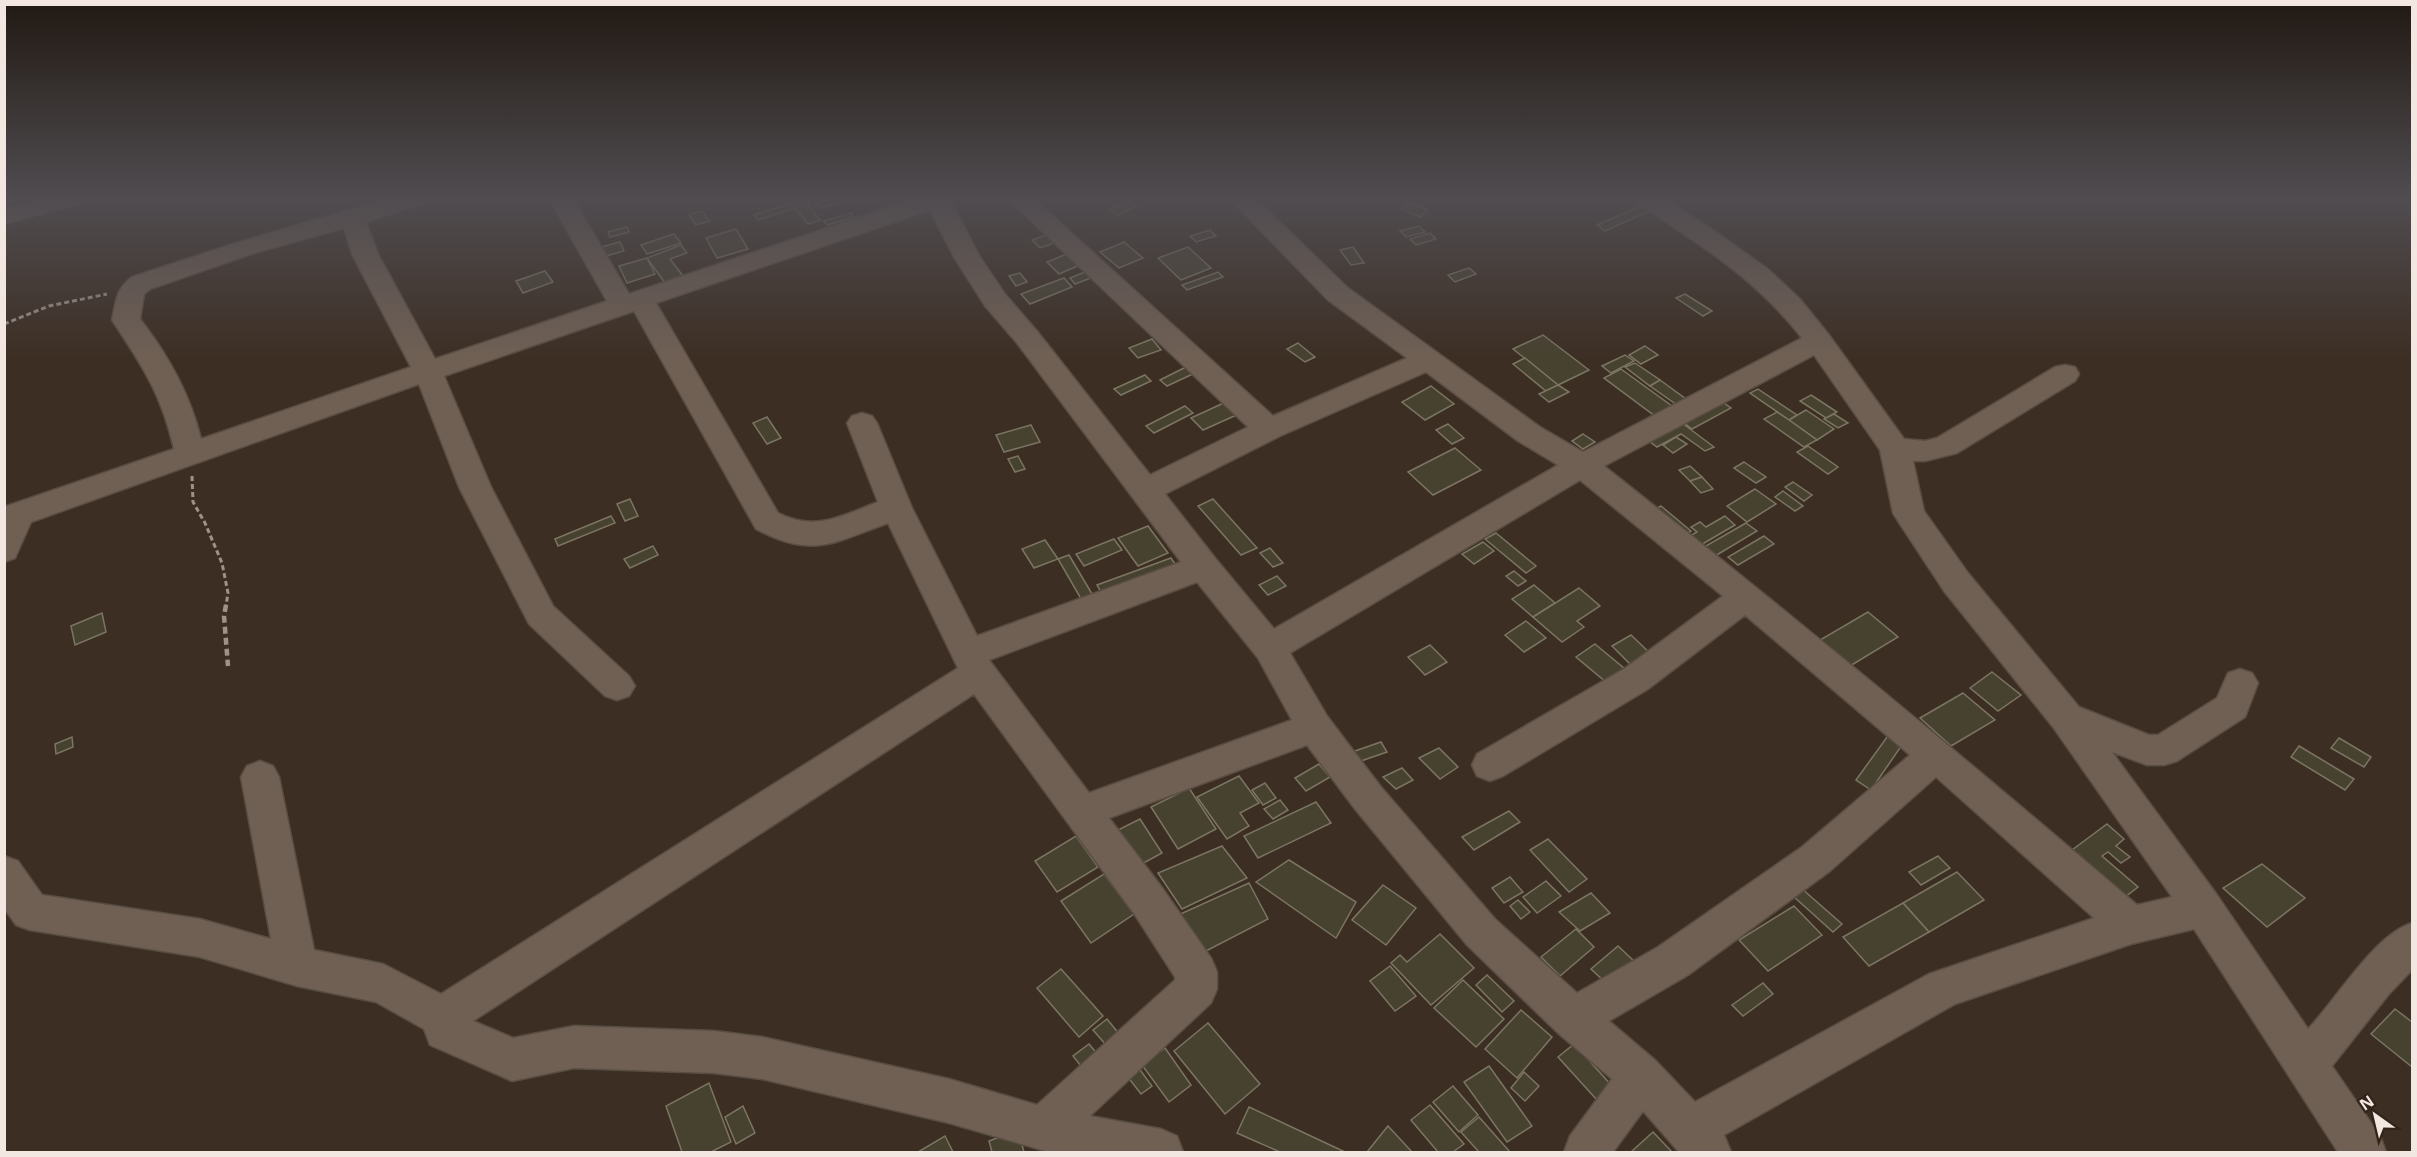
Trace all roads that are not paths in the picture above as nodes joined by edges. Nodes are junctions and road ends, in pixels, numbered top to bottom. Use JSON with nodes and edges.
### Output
{"nodes":[{"id":1,"x":232,"y":252,"type":"edge"},
{"id":2,"x":364,"y":252,"type":"edge"},
{"id":3,"x":597,"y":252,"type":"edge"},
{"id":4,"x":781,"y":252,"type":"edge"},
{"id":5,"x":965,"y":252,"type":"edge"},
{"id":6,"x":1077,"y":252,"type":"edge"},
{"id":7,"x":1296,"y":252,"type":"edge"},
{"id":8,"x":1727,"y":252,"type":"edge"},
{"id":9,"x":632,"y":303,"type":"junction"},
{"id":10,"x":1819,"y":340,"type":"junction"},
{"id":11,"x":1429,"y":360,"type":"junction"},
{"id":12,"x":428,"y":371,"type":"junction"},
{"id":13,"x":2066,"y":374,"type":"dead end"},
{"id":14,"x":862,"y":423,"type":"dead end"},
{"id":15,"x":1269,"y":429,"type":"junction"},
{"id":16,"x":1894,"y":449,"type":"junction"},
{"id":17,"x":190,"y":454,"type":"junction"},
{"id":18,"x":1582,"y":465,"type":"junction"},
{"id":19,"x":1145,"y":491,"type":"junction"},
{"id":20,"x":896,"y":508,"type":"junction"},
{"id":21,"x":11,"y":517,"type":"edge"},
{"id":22,"x":4,"y":550,"type":"edge"},
{"id":23,"x":1203,"y":567,"type":"junction"},
{"id":24,"x":1746,"y":596,"type":"junction"},
{"id":25,"x":1270,"y":648,"type":"junction"},
{"id":26,"x":974,"y":663,"type":"junction"},
{"id":27,"x":2240,"y":683,"type":"dead end"},
{"id":28,"x":617,"y":686,"type":"dead end"},
{"id":29,"x":2066,"y":717,"type":"junction"},
{"id":30,"x":1314,"y":727,"type":"junction"},
{"id":31,"x":1936,"y":755,"type":"junction"},
{"id":32,"x":1490,"y":765,"type":"dead end"},
{"id":33,"x":260,"y":777,"type":"dead end"},
{"id":34,"x":1081,"y":812,"type":"junction"},
{"id":35,"x":4,"y":874,"type":"edge"},
{"id":36,"x":2203,"y":908,"type":"junction"},
{"id":37,"x":17,"y":917,"type":"edge"},
{"id":38,"x":2131,"y":925,"type":"junction"},
{"id":39,"x":2412,"y":942,"type":"edge"},
{"id":40,"x":297,"y":966,"type":"junction"},
{"id":41,"x":446,"y":1018,"type":"junction"},
{"id":42,"x":1573,"y":1018,"type":"junction"},
{"id":43,"x":2306,"y":1063,"type":"junction"},
{"id":44,"x":1641,"y":1076,"type":"junction"},
{"id":45,"x":1043,"y":1129,"type":"junction"},
{"id":46,"x":1699,"y":1141,"type":"edge"},
{"id":47,"x":1161,"y":1152,"type":"edge"},
{"id":48,"x":1586,"y":1152,"type":"edge"},
{"id":49,"x":2364,"y":1152,"type":"edge"}],
"edges":[{"from":1,"to":17,"type":"street"},
{"from":2,"to":12,"type":"street"},
{"from":3,"to":9,"type":"street"},
{"from":4,"to":9,"type":"street"},
{"from":5,"to":19,"type":"street"},
{"from":6,"to":15,"type":"street"},
{"from":7,"to":11,"type":"street"},
{"from":8,"to":10,"type":"street"},
{"from":9,"to":12,"type":"street"},
{"from":9,"to":20,"type":"street"},
{"from":10,"to":16,"type":"street"},
{"from":10,"to":18,"type":"street"},
{"from":11,"to":15,"type":"street"},
{"from":11,"to":18,"type":"street"},
{"from":12,"to":17,"type":"street"},
{"from":12,"to":28,"type":"street"},
{"from":13,"to":16,"type":"street"},
{"from":14,"to":20,"type":"street"},
{"from":15,"to":19,"type":"street"},
{"from":16,"to":29,"type":"street"},
{"from":17,"to":21,"type":"street"},
{"from":18,"to":24,"type":"street"},
{"from":18,"to":25,"type":"street"},
{"from":19,"to":23,"type":"street"},
{"from":20,"to":26,"type":"street"},
{"from":21,"to":22,"type":"street"},
{"from":23,"to":25,"type":"street"},
{"from":23,"to":26,"type":"street"},
{"from":24,"to":31,"type":"street"},
{"from":24,"to":32,"type":"street"},
{"from":25,"to":30,"type":"street"},
{"from":26,"to":34,"type":"street"},
{"from":26,"to":41,"type":"street"},
{"from":27,"to":29,"type":"street"},
{"from":29,"to":36,"type":"street"},
{"from":30,"to":34,"type":"street"},
{"from":30,"to":42,"type":"street"},
{"from":31,"to":38,"type":"street"},
{"from":31,"to":42,"type":"street"},
{"from":33,"to":40,"type":"street"},
{"from":34,"to":45,"type":"street"},
{"from":35,"to":37,"type":"street"},
{"from":36,"to":38,"type":"street"},
{"from":36,"to":43,"type":"street"},
{"from":37,"to":40,"type":"street"},
{"from":38,"to":46,"type":"street"},
{"from":39,"to":43,"type":"street"},
{"from":40,"to":41,"type":"street"},
{"from":41,"to":45,"type":"street"},
{"from":42,"to":44,"type":"street"},
{"from":43,"to":49,"type":"street"},
{"from":44,"to":46,"type":"street"},
{"from":44,"to":48,"type":"street"},
{"from":45,"to":47,"type":"street"}]}
